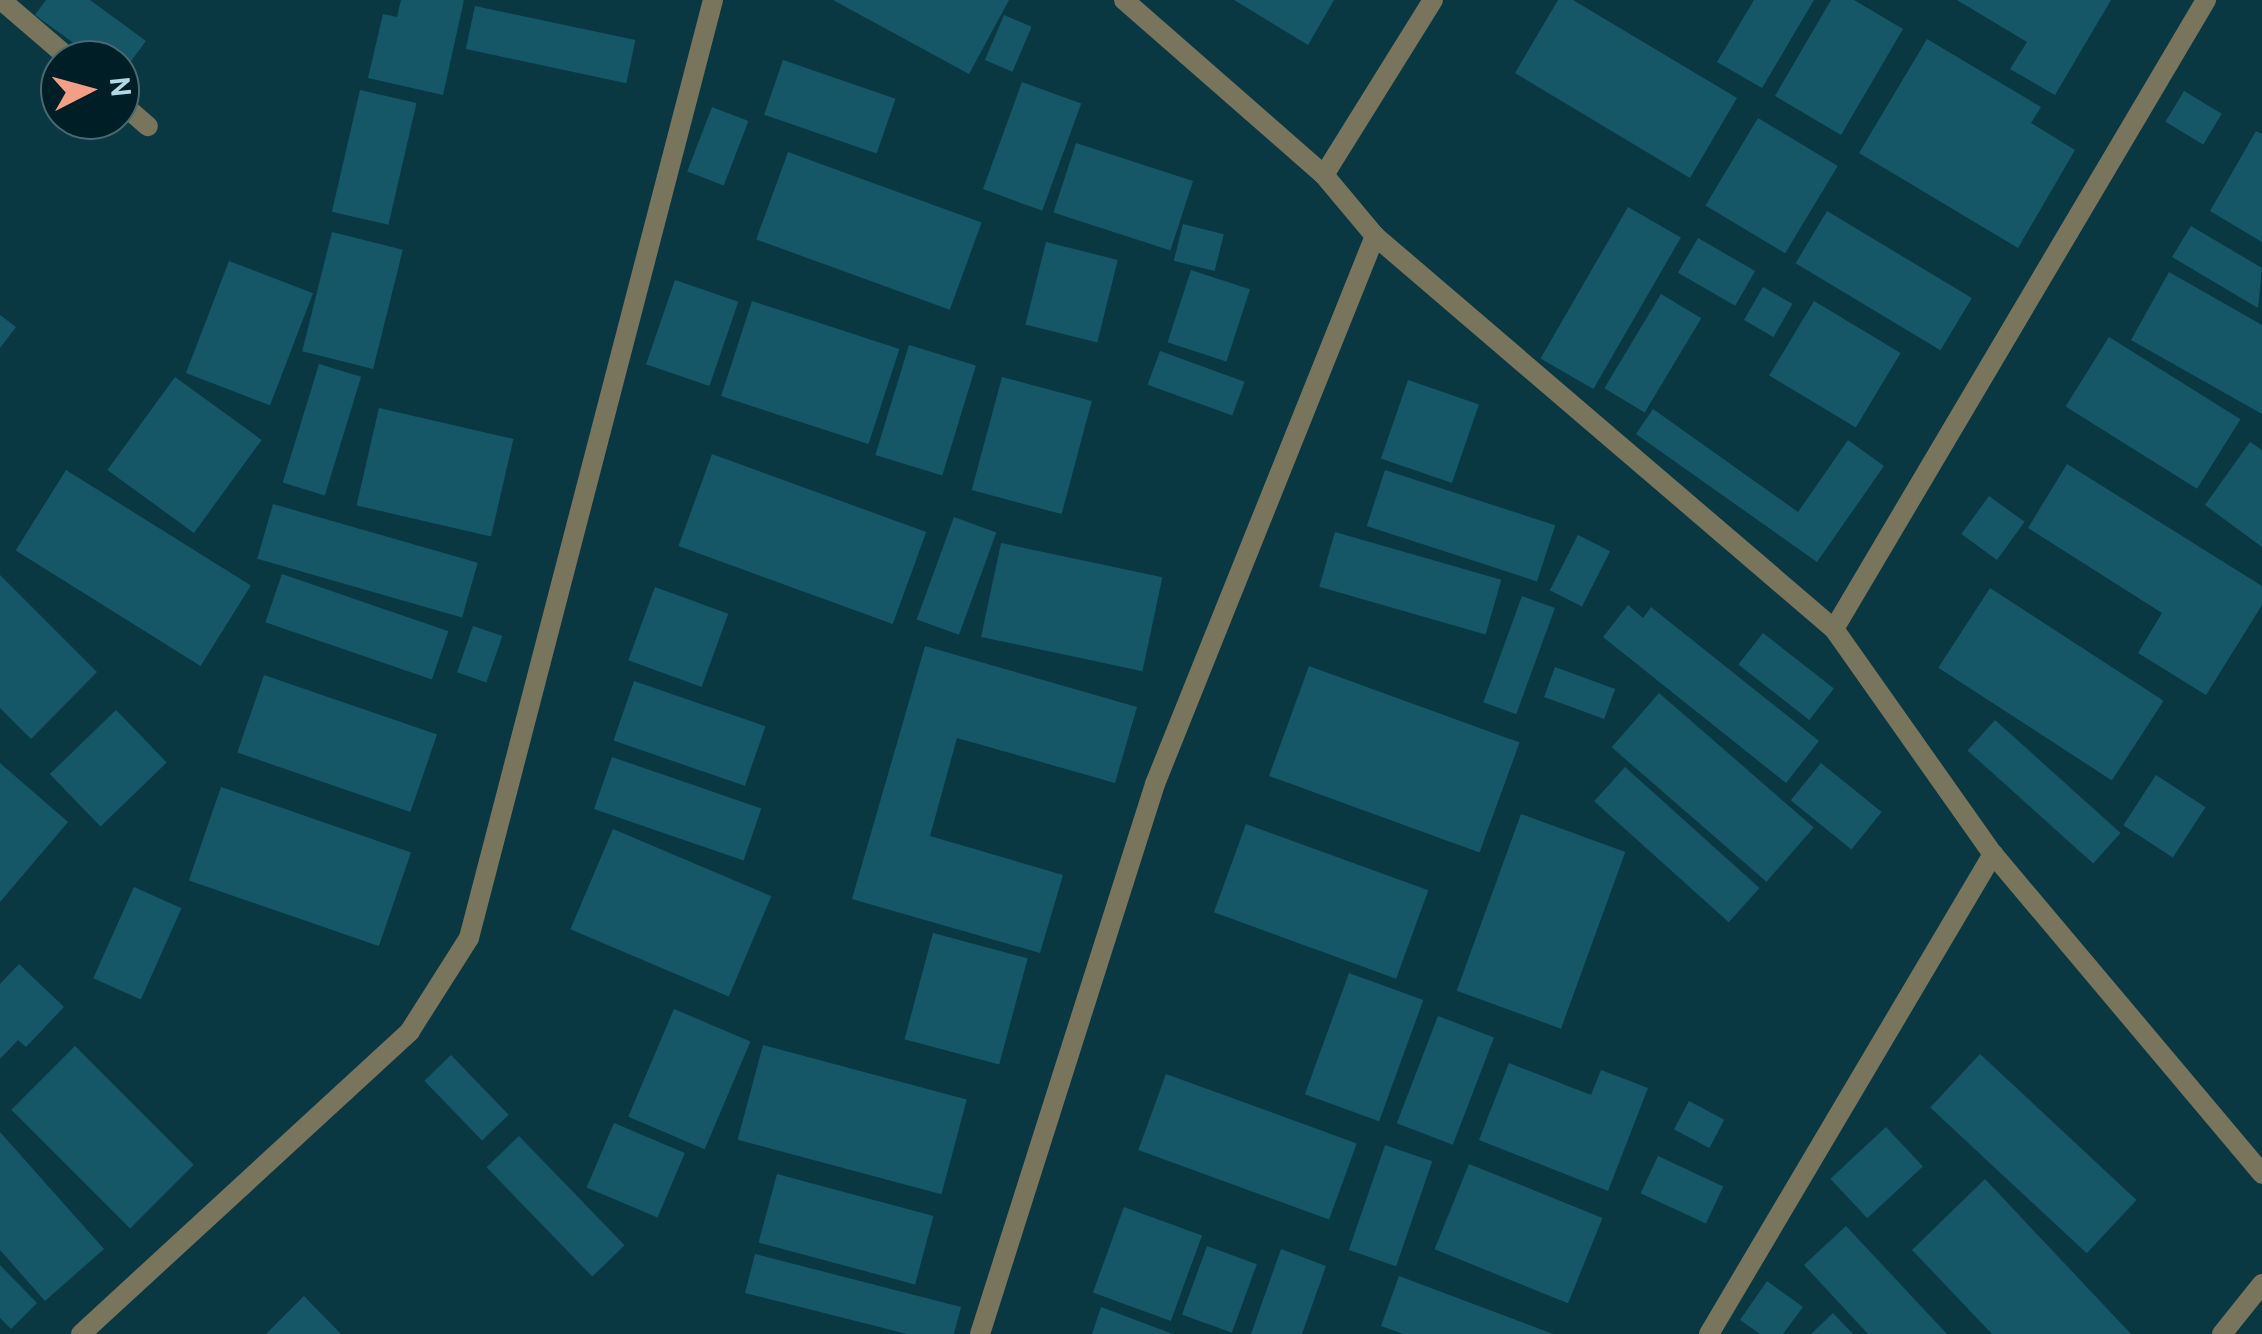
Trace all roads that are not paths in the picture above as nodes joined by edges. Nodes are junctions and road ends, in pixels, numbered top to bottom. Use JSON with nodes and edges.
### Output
{"nodes":[{"id":1,"x":1,"y":0,"type":"edge"},
{"id":2,"x":714,"y":0,"type":"edge"},
{"id":3,"x":1124,"y":0,"type":"edge"},
{"id":4,"x":1433,"y":0,"type":"edge"},
{"id":5,"x":2206,"y":0,"type":"edge"},
{"id":6,"x":48,"y":40,"type":"edge"},
{"id":7,"x":140,"y":119,"type":"edge"},
{"id":8,"x":148,"y":126,"type":"dead end"},
{"id":9,"x":1324,"y":175,"type":"junction"},
{"id":10,"x":1375,"y":236,"type":"junction"},
{"id":11,"x":1834,"y":629,"type":"junction"},
{"id":12,"x":1993,"y":854,"type":"junction"},
{"id":13,"x":2262,"y":1174,"type":"edge"},
{"id":14,"x":2262,"y":1284,"type":"edge"},
{"id":15,"x":81,"y":1334,"type":"edge"},
{"id":16,"x":980,"y":1334,"type":"edge"},
{"id":17,"x":1709,"y":1334,"type":"edge"},
{"id":18,"x":2222,"y":1334,"type":"edge"}],
"edges":[{"from":1,"to":6,"type":"street"},
{"from":2,"to":15,"type":"street"},
{"from":3,"to":9,"type":"street"},
{"from":4,"to":9,"type":"street"},
{"from":5,"to":11,"type":"street"},
{"from":7,"to":8,"type":"street"},
{"from":9,"to":10,"type":"street"},
{"from":10,"to":11,"type":"street"},
{"from":10,"to":16,"type":"street"},
{"from":11,"to":12,"type":"street"},
{"from":12,"to":13,"type":"street"},
{"from":12,"to":17,"type":"street"},
{"from":14,"to":18,"type":"street"}]}
